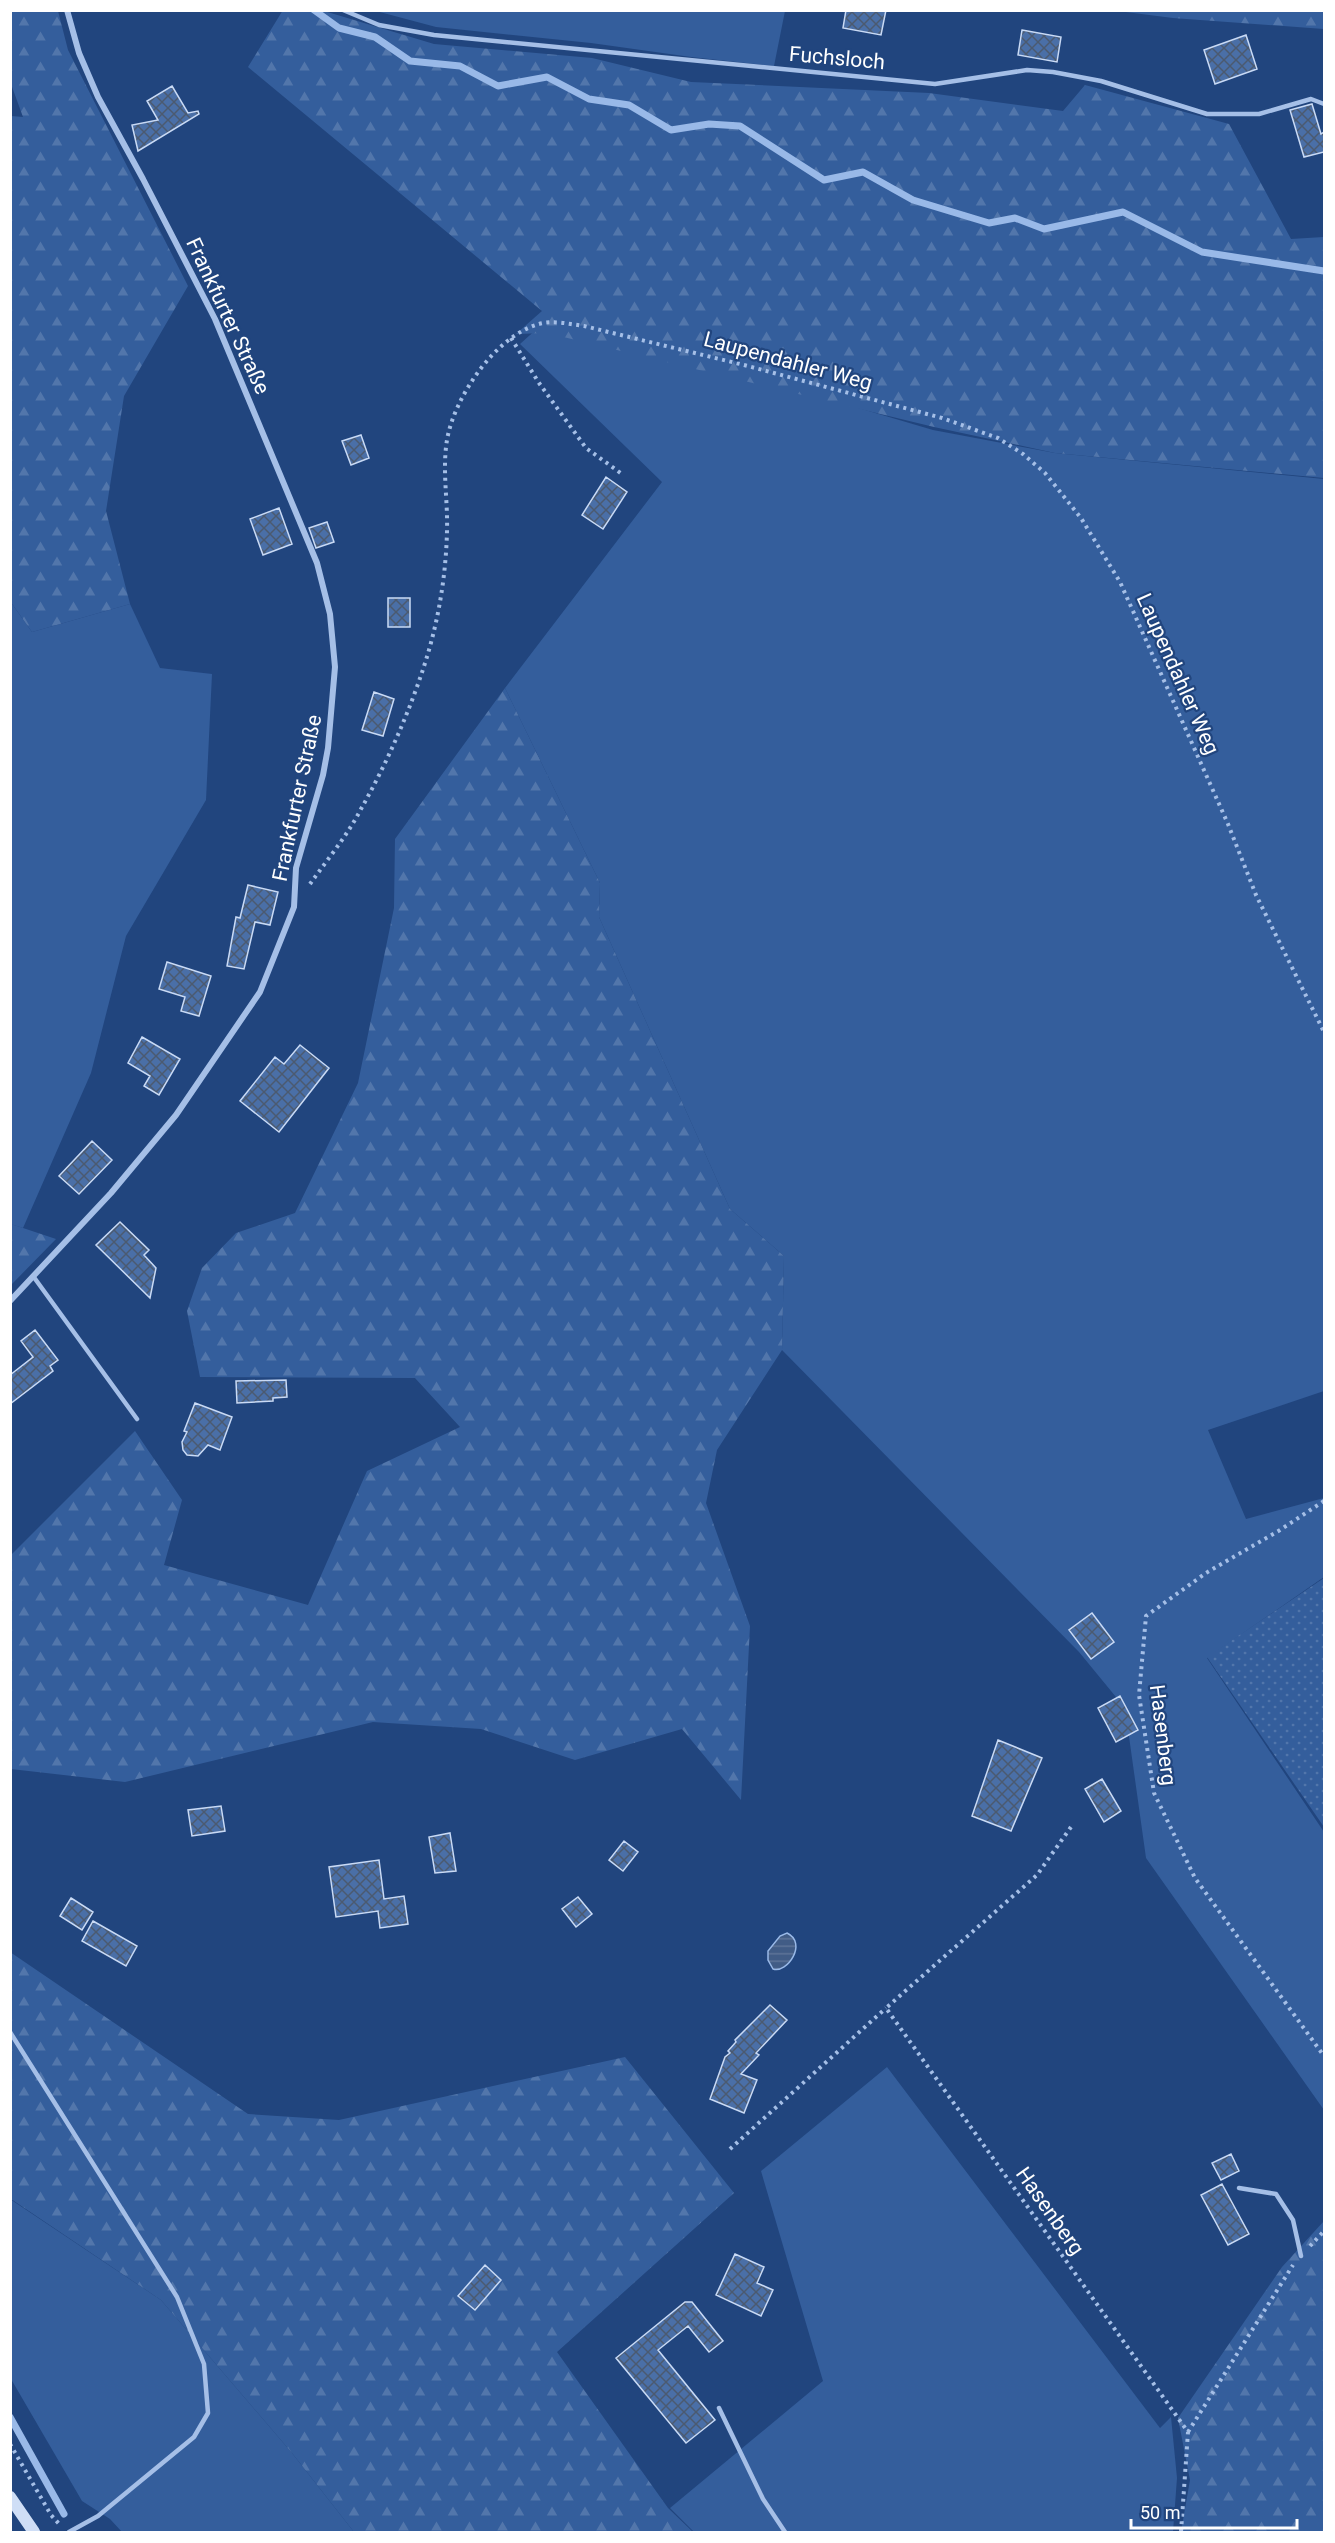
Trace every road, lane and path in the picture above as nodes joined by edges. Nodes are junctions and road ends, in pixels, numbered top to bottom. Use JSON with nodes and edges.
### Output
{"nodes":[{"id":1,"x":67,"y":10,"type":"edge"},
{"id":2,"x":343,"y":10,"type":"edge"},
{"id":3,"x":1324,"y":104,"type":"edge"},
{"id":4,"x":511,"y":338,"type":"junction"},
{"id":5,"x":622,"y":474,"type":"dead end"},
{"id":6,"x":294,"y":907,"type":"junction"},
{"id":7,"x":1324,"y":1032,"type":"edge"},
{"id":8,"x":33,"y":1276,"type":"junction"},
{"id":9,"x":10,"y":1301,"type":"edge"},
{"id":10,"x":137,"y":1419,"type":"dead end"},
{"id":11,"x":1324,"y":1501,"type":"edge"},
{"id":12,"x":1071,"y":1827,"type":"dead end"},
{"id":13,"x":886,"y":2008,"type":"junction"},
{"id":14,"x":10,"y":2032,"type":"edge"},
{"id":15,"x":1324,"y":2056,"type":"edge"},
{"id":16,"x":730,"y":2149,"type":"dead end"},
{"id":17,"x":1239,"y":2188,"type":"dead end"},
{"id":18,"x":1324,"y":2231,"type":"edge"},
{"id":19,"x":1301,"y":2256,"type":"junction"},
{"id":20,"x":719,"y":2408,"type":"dead end"},
{"id":21,"x":1188,"y":2432,"type":"junction"},
{"id":22,"x":10,"y":2444,"type":"edge"},
{"id":23,"x":10,"y":2497,"type":"edge"},
{"id":24,"x":34,"y":2532,"type":"edge"},
{"id":25,"x":67,"y":2532,"type":"edge"},
{"id":26,"x":785,"y":2532,"type":"edge"},
{"id":27,"x":1181,"y":2532,"type":"edge"}],
"edges":[{"from":1,"to":6,"type":"street","name":"Frankfurter Straße"},
{"from":2,"to":3,"type":"lane","name":"Fuchsloch"},
{"from":4,"to":5,"type":"path"},
{"from":4,"to":6,"type":"path","name":"Laupendahler Weg"},
{"from":4,"to":7,"type":"path","name":"Laupendahler Weg"},
{"from":6,"to":8,"type":"street","name":"Frankfurter Straße"},
{"from":8,"to":9,"type":"street","name":"Frankfurter Straße"},
{"from":8,"to":10,"type":"lane"},
{"from":11,"to":15,"type":"path","name":"Hasenberg"},
{"from":12,"to":13,"type":"path"},
{"from":13,"to":16,"type":"path"},
{"from":13,"to":21,"type":"path","name":"Hasenberg"},
{"from":14,"to":25,"type":"lane"},
{"from":17,"to":19,"type":"lane"},
{"from":18,"to":19,"type":"path"},
{"from":19,"to":21,"type":"path"},
{"from":20,"to":26,"type":"lane"},
{"from":21,"to":27,"type":"path"},
{"from":22,"to":25,"type":"path"},
{"from":23,"to":24,"type":"main road"}]}
